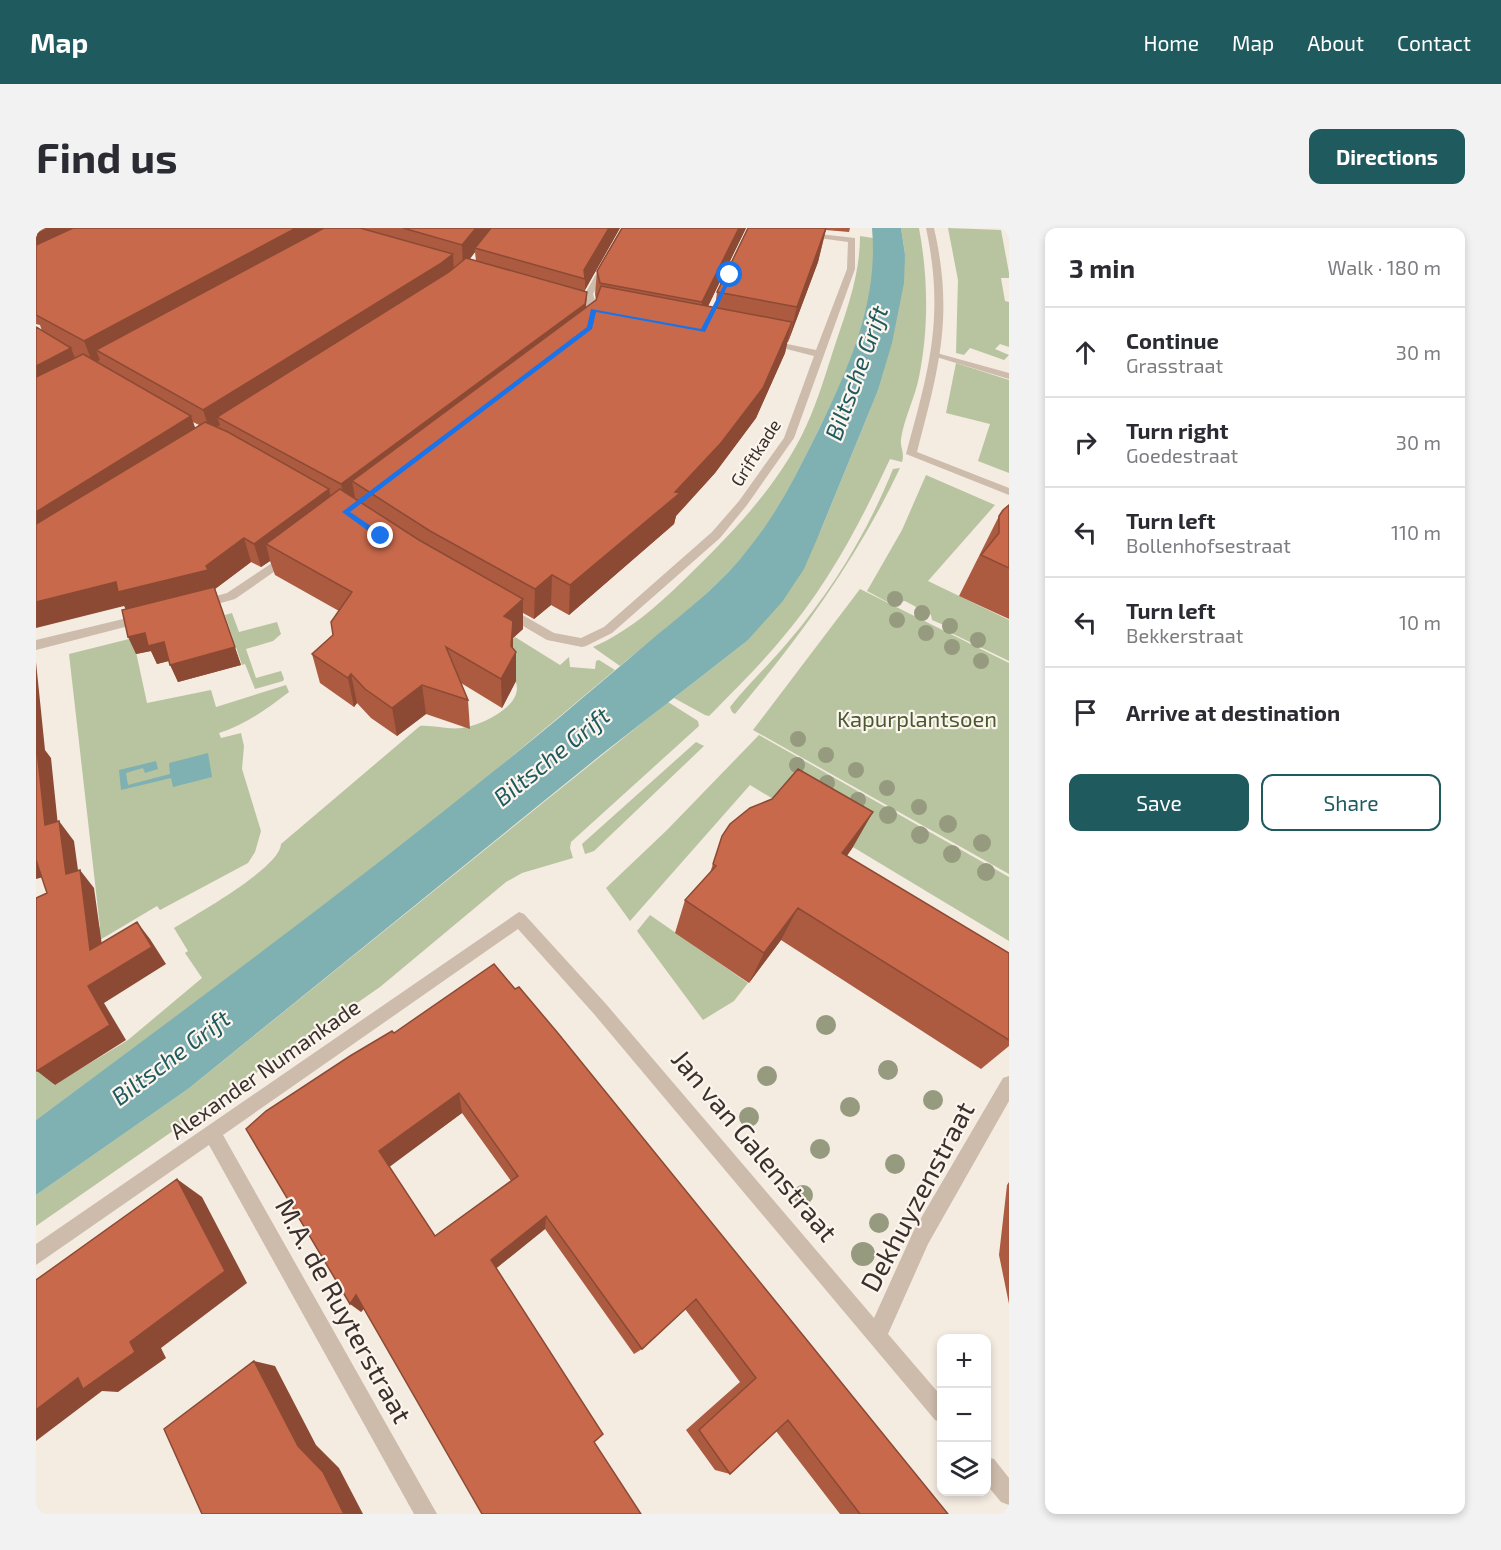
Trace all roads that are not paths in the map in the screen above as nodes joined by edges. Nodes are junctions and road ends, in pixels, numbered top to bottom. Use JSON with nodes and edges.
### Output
{"nodes":[{"id":1,"x":930,"y":228,"type":"edge"},
{"id":2,"x":792,"y":232,"type":"edge"},
{"id":3,"x":610,"y":256,"type":"edge"},
{"id":4,"x":589,"y":309,"type":"junction"},
{"id":5,"x":604,"y":312,"type":"edge"},
{"id":6,"x":580,"y":334,"type":"edge"},
{"id":7,"x":757,"y":341,"type":"edge"},
{"id":8,"x":821,"y":354,"type":"junction"},
{"id":9,"x":936,"y":354,"type":"junction"},
{"id":10,"x":1009,"y":376,"type":"edge"},
{"id":11,"x":1009,"y":492,"type":"edge"},
{"id":12,"x":300,"y":546,"type":"edge"},
{"id":13,"x":497,"y":605,"type":"edge"},
{"id":14,"x":187,"y":608,"type":"edge"},
{"id":15,"x":153,"y":616,"type":"edge"},
{"id":16,"x":36,"y":645,"type":"edge"},
{"id":17,"x":519,"y":919,"type":"joint"},
{"id":18,"x":1009,"y":1084,"type":"edge"},
{"id":19,"x":213,"y":1134,"type":"junction"},
{"id":20,"x":36,"y":1255,"type":"edge"},
{"id":21,"x":877,"y":1335,"type":"junction"},
{"id":22,"x":937,"y":1407,"type":"edge"},
{"id":23,"x":991,"y":1472,"type":"edge"},
{"id":24,"x":1009,"y":1494,"type":"edge"},
{"id":25,"x":426,"y":1514,"type":"edge"}],
"edges":[{"from":1,"to":9,"type":"street"},
{"from":2,"to":8,"type":"street","name":"Griftkade"},
{"from":3,"to":4,"type":"street"},
{"from":4,"to":5,"type":"street"},
{"from":4,"to":6,"type":"street"},
{"from":7,"to":8,"type":"street"},
{"from":8,"to":13,"type":"street","name":"Griftkade"},
{"from":9,"to":10,"type":"street"},
{"from":9,"to":11,"type":"street"},
{"from":12,"to":14,"type":"street"},
{"from":15,"to":16,"type":"street"},
{"from":17,"to":19,"type":"street","name":"Alexander Numankade"},
{"from":17,"to":21,"type":"street","name":"Jan van Galenstraat"},
{"from":18,"to":21,"type":"street","name":"Dekhuyzenstraat"},
{"from":19,"to":20,"type":"street","name":"Alexander Numankade"},
{"from":19,"to":25,"type":"street","name":"M.A. de Ruyterstraat"},
{"from":21,"to":22,"type":"street","name":"Jan van Galenstraat"},
{"from":23,"to":24,"type":"street"}]}
